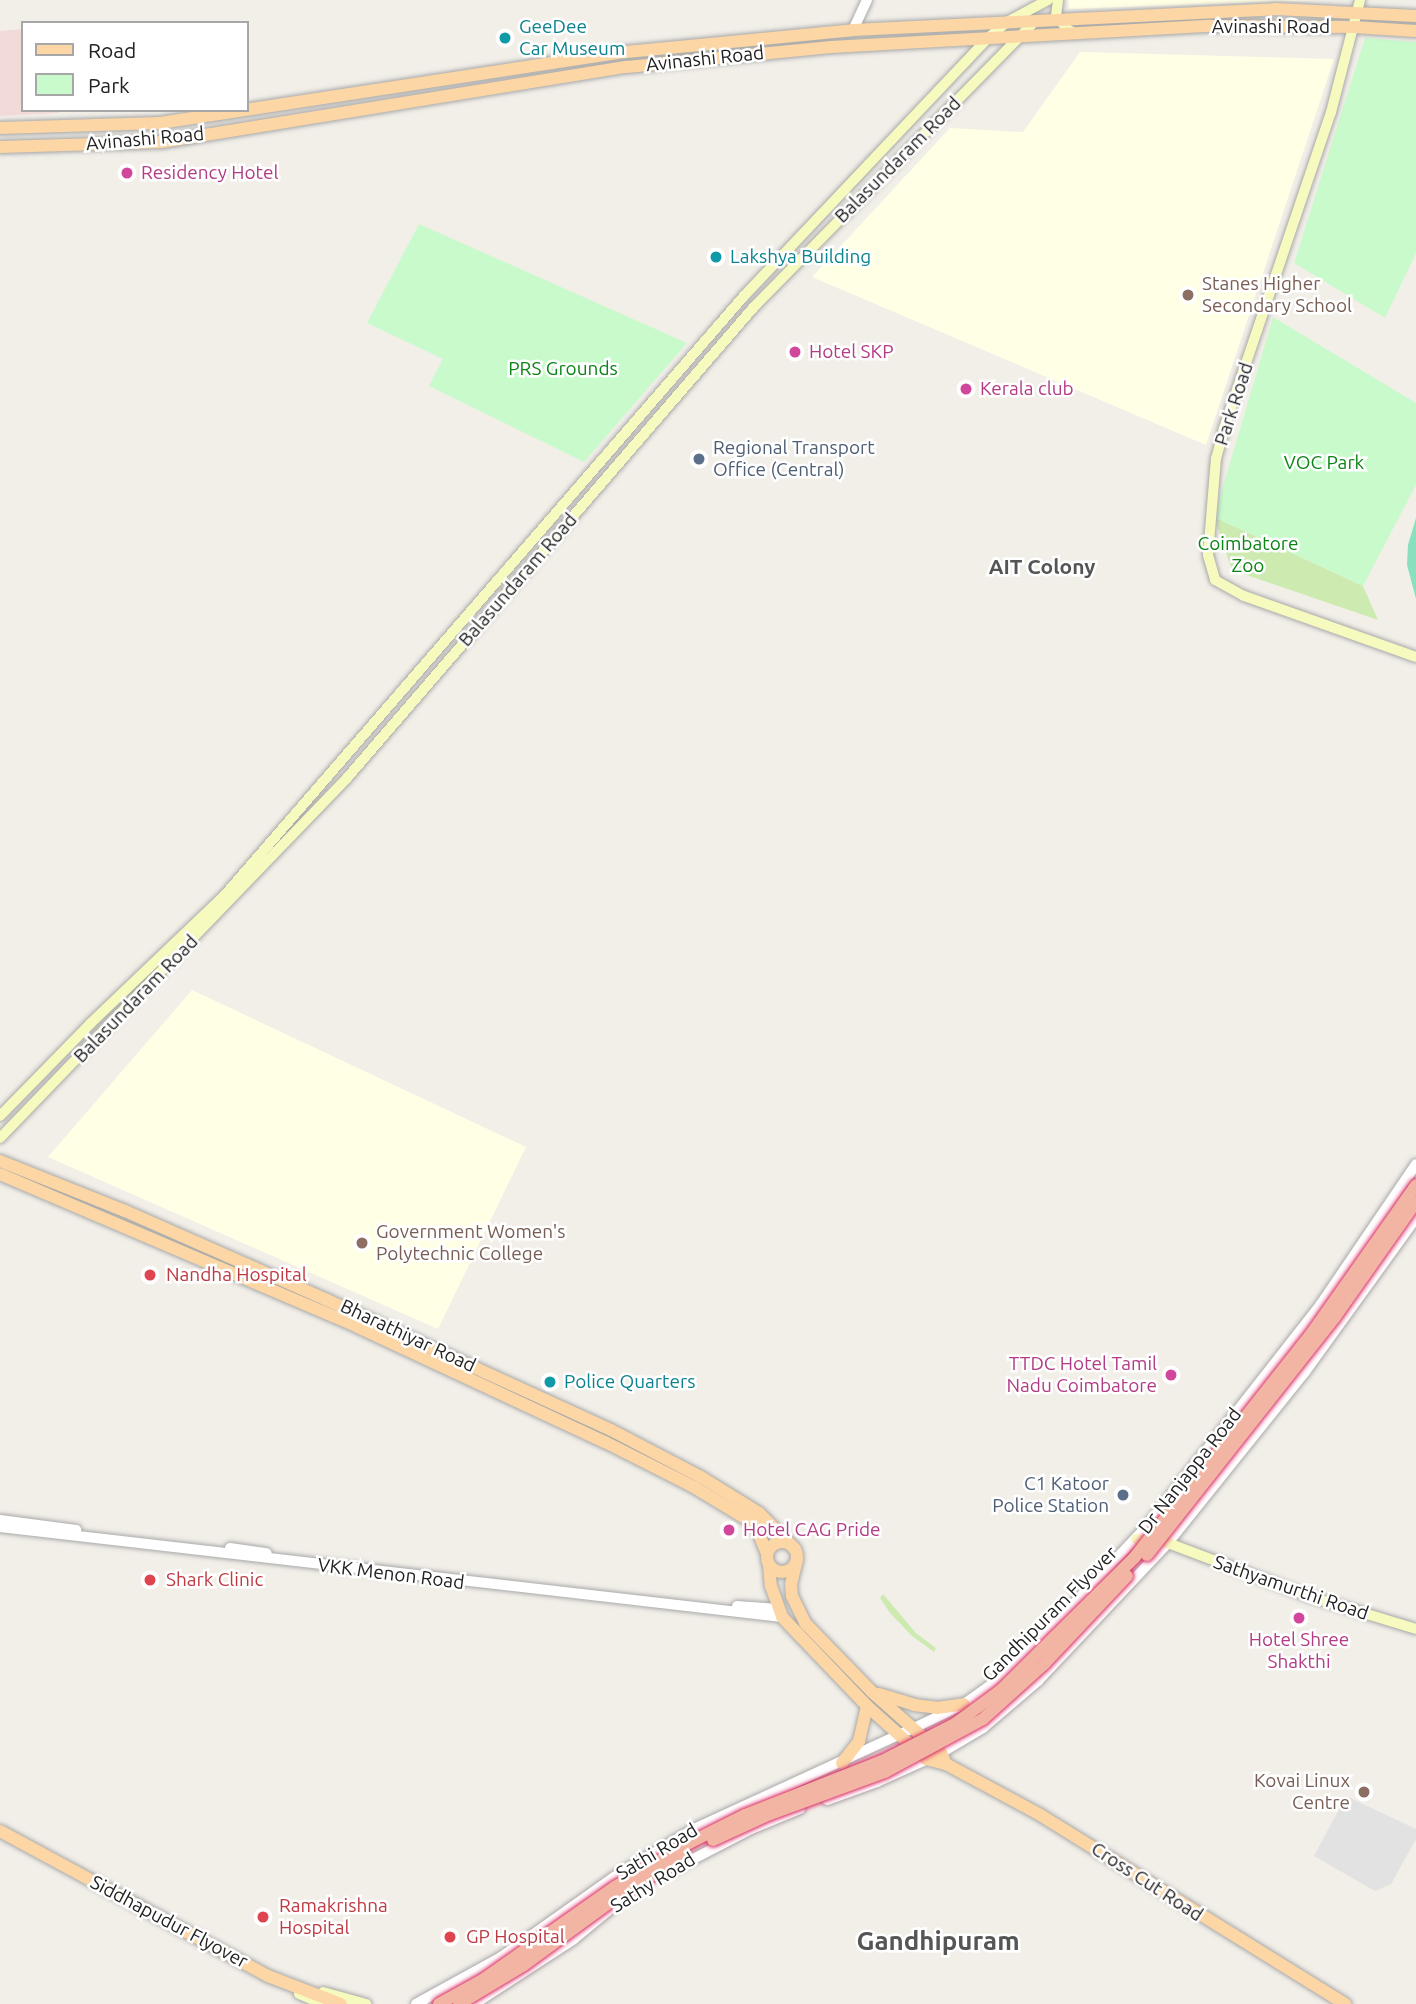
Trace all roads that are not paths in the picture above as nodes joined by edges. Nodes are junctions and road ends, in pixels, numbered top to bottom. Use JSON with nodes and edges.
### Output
{"nodes":[{"id":1,"x":867,"y":0,"type":"edge"},
{"id":2,"x":1048,"y":0,"type":"edge"},
{"id":3,"x":1058,"y":0,"type":"edge"},
{"id":4,"x":1357,"y":6,"type":"edge"},
{"id":5,"x":1416,"y":16,"type":"edge"},
{"id":6,"x":1059,"y":20,"type":"junction"},
{"id":7,"x":1035,"y":21,"type":"junction"},
{"id":8,"x":1007,"y":22,"type":"junction"},
{"id":9,"x":1353,"y":27,"type":"junction"},
{"id":10,"x":853,"y":30,"type":"junction"},
{"id":11,"x":1416,"y":30,"type":"edge"},
{"id":12,"x":1078,"y":34,"type":"junction"},
{"id":13,"x":1020,"y":36,"type":"junction"},
{"id":14,"x":988,"y":38,"type":"junction"},
{"id":15,"x":248,"y":109,"type":"edge"},
{"id":16,"x":232,"y":112,"type":"edge"},
{"id":17,"x":0,"y":128,"type":"edge"},
{"id":18,"x":0,"y":146,"type":"edge"},
{"id":19,"x":652,"y":402,"type":"junction"},
{"id":20,"x":663,"y":412,"type":"junction"},
{"id":21,"x":1416,"y":657,"type":"edge"},
{"id":22,"x":0,"y":1116,"type":"edge"},
{"id":23,"x":0,"y":1138,"type":"edge"},
{"id":24,"x":0,"y":1161,"type":"edge"},
{"id":25,"x":1416,"y":1164,"type":"edge"},
{"id":26,"x":0,"y":1174,"type":"edge"},
{"id":27,"x":1416,"y":1185,"type":"edge"},
{"id":28,"x":1416,"y":1202,"type":"edge"},
{"id":29,"x":1416,"y":1218,"type":"edge"},
{"id":30,"x":0,"y":1520,"type":"edge"},
{"id":31,"x":0,"y":1527,"type":"edge"},
{"id":32,"x":1136,"y":1539,"type":"junction"},
{"id":33,"x":1168,"y":1543,"type":"junction"},
{"id":34,"x":796,"y":1555,"type":"junction"},
{"id":35,"x":768,"y":1559,"type":"junction"},
{"id":36,"x":780,"y":1613,"type":"junction"},
{"id":37,"x":1416,"y":1629,"type":"edge"},
{"id":38,"x":872,"y":1692,"type":"junction"},
{"id":39,"x":964,"y":1704,"type":"junction"},
{"id":40,"x":867,"y":1706,"type":"junction"},
{"id":41,"x":914,"y":1728,"type":"junction"},
{"id":42,"x":898,"y":1736,"type":"junction"},
{"id":43,"x":943,"y":1758,"type":"junction"},
{"id":44,"x":926,"y":1759,"type":"junction"},
{"id":45,"x":842,"y":1763,"type":"junction"},
{"id":46,"x":0,"y":1831,"type":"edge"},
{"id":47,"x":323,"y":2004,"type":"edge"},
{"id":48,"x":341,"y":2004,"type":"edge"},
{"id":49,"x":366,"y":2004,"type":"edge"},
{"id":50,"x":416,"y":2004,"type":"edge"},
{"id":51,"x":439,"y":2004,"type":"edge"},
{"id":52,"x":459,"y":2004,"type":"edge"},
{"id":53,"x":474,"y":2004,"type":"edge"},
{"id":54,"x":1345,"y":2004,"type":"edge"}],
"edges":[{"from":1,"to":10,"type":"street"},
{"from":2,"to":8,"type":"main road","name":"Balasundaram Road"},
{"from":3,"to":6,"type":"main road"},
{"from":4,"to":5,"type":"main road","name":"Avinashi Road"},
{"from":4,"to":6,"type":"main road","name":"Avinashi Road"},
{"from":4,"to":9,"type":"main road","name":"Park Road"},
{"from":6,"to":7,"type":"main road","name":"Avinashi Road"},
{"from":6,"to":12,"type":"main road"},
{"from":7,"to":8,"type":"main road","name":"Avinashi Road"},
{"from":7,"to":13,"type":"main road","name":"Balasundaram Road"},
{"from":8,"to":10,"type":"main road","name":"Avinashi Road"},
{"from":8,"to":14,"type":"main road","name":"Balasundaram Road"},
{"from":9,"to":11,"type":"main road","name":"Avinashi Road"},
{"from":9,"to":12,"type":"main road","name":"Avinashi Road"},
{"from":9,"to":21,"type":"main road","name":"Park Road"},
{"from":10,"to":15,"type":"main road","name":"Avinashi Road"},
{"from":12,"to":13,"type":"main road","name":"Avinashi Road"},
{"from":13,"to":14,"type":"main road","name":"Avinashi Road"},
{"from":13,"to":20,"type":"main road","name":"Balasundaram Road"},
{"from":14,"to":18,"type":"main road","name":"Avinashi Road"},
{"from":14,"to":19,"type":"main road","name":"Balasundaram Road"},
{"from":16,"to":17,"type":"main road","name":"Avinashi Road"},
{"from":19,"to":20,"type":"main road"},
{"from":19,"to":22,"type":"main road","name":"Balasundaram Road"},
{"from":20,"to":23,"type":"main road","name":"Balasundaram Road"},
{"from":24,"to":34,"type":"main road","name":"Bharathiyar Road"},
{"from":25,"to":32,"type":"street","name":"Dr Nanjappa Road"},
{"from":26,"to":35,"type":"main road","name":"Bharathiyar Road"},
{"from":27,"to":51,"type":"highway","name":"Gandhipuram Flyover","bridge":true},
{"from":28,"to":52,"type":"highway","name":"Gandhipuram Flyover","bridge":true},
{"from":29,"to":33,"type":"street","name":"Dr Nanjappa Road"},
{"from":30,"to":36,"type":"street","name":"VKK Menon Road"},
{"from":31,"to":36,"type":"street","name":"VKK Menon Road"},
{"from":32,"to":33,"type":"main road","name":"Sathyamurthi Road"},
{"from":32,"to":39,"type":"street","name":"Dr Nanjappa Road"},
{"from":33,"to":37,"type":"main road","name":"Sathyamurthi Road"},
{"from":33,"to":43,"type":"street","name":"Dr Nanjappa Road"},
{"from":34,"to":35,"type":"main road"},
{"from":34,"to":35,"type":"main road"},
{"from":34,"to":38,"type":"main road"},
{"from":35,"to":36,"type":"main road","name":"Bharathiyar Road"},
{"from":36,"to":40,"type":"main road"},
{"from":38,"to":39,"type":"main road"},
{"from":38,"to":41,"type":"main road"},
{"from":39,"to":41,"type":"street","name":"Dr Nanjappa Road"},
{"from":40,"to":42,"type":"main road"},
{"from":40,"to":45,"type":"main road"},
{"from":41,"to":42,"type":"street","name":"Sathi Road"},
{"from":41,"to":43,"type":"main road"},
{"from":42,"to":44,"type":"main road"},
{"from":42,"to":45,"type":"street","name":"Sathi Road"},
{"from":43,"to":44,"type":"main road"},
{"from":43,"to":54,"type":"main road","name":"Cross Cut Road"},
{"from":44,"to":53,"type":"street","name":"Sathy Road"},
{"from":45,"to":50,"type":"street","name":"Sathi Road"},
{"from":46,"to":47,"type":"main road"},
{"from":46,"to":48,"type":"main road","name":"Siddhapudur Flyover"},
{"from":46,"to":49,"type":"main road"}]}
